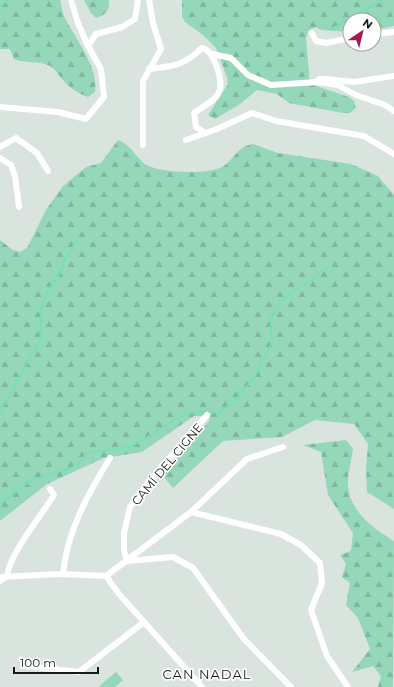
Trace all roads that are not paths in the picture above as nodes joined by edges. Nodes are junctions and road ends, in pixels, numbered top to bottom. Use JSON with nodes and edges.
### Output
{"nodes":[{"id":1,"x":71,"y":0,"type":"edge"},
{"id":2,"x":138,"y":0,"type":"edge"},
{"id":3,"x":149,"y":0,"type":"edge"},
{"id":4,"x":394,"y":32,"type":"edge"},
{"id":5,"x":312,"y":33,"type":"dead end"},
{"id":6,"x":382,"y":33,"type":"edge"},
{"id":7,"x":342,"y":40,"type":"edge"},
{"id":8,"x":88,"y":46,"type":"junction"},
{"id":9,"x":212,"y":54,"type":"junction"},
{"id":10,"x":149,"y":69,"type":"junction"},
{"id":11,"x":394,"y":76,"type":"edge"},
{"id":12,"x":318,"y":82,"type":"junction"},
{"id":13,"x":0,"y":107,"type":"edge"},
{"id":14,"x":394,"y":111,"type":"edge"},
{"id":15,"x":205,"y":134,"type":"junction"},
{"id":16,"x":186,"y":140,"type":"dead end"},
{"id":17,"x":143,"y":145,"type":"dead end"},
{"id":18,"x":0,"y":147,"type":"edge"},
{"id":19,"x":394,"y":154,"type":"edge"},
{"id":20,"x":0,"y":158,"type":"edge"},
{"id":21,"x":48,"y":171,"type":"dead end"},
{"id":22,"x":19,"y":207,"type":"dead end"},
{"id":23,"x":207,"y":415,"type":"dead end"},
{"id":24,"x":283,"y":447,"type":"dead end"},
{"id":25,"x":110,"y":458,"type":"dead end"},
{"id":26,"x":50,"y":489,"type":"dead end"},
{"id":27,"x":191,"y":512,"type":"junction"},
{"id":28,"x":127,"y":561,"type":"junction"},
{"id":29,"x":63,"y":574,"type":"junction"},
{"id":30,"x":7,"y":576,"type":"junction"},
{"id":31,"x":106,"y":576,"type":"junction"},
{"id":32,"x":0,"y":577,"type":"edge"},
{"id":33,"x":0,"y":581,"type":"edge"},
{"id":34,"x":144,"y":622,"type":"junction"},
{"id":35,"x":26,"y":666,"type":"dead end"},
{"id":36,"x":202,"y":687,"type":"edge"},
{"id":37,"x":291,"y":687,"type":"edge"},
{"id":38,"x":348,"y":687,"type":"edge"}],
"edges":[{"from":1,"to":8,"type":"street"},
{"from":2,"to":8,"type":"street"},
{"from":3,"to":10,"type":"street"},
{"from":4,"to":6,"type":"street"},
{"from":5,"to":7,"type":"street"},
{"from":8,"to":13,"type":"street"},
{"from":9,"to":10,"type":"street"},
{"from":9,"to":12,"type":"street"},
{"from":9,"to":15,"type":"street"},
{"from":10,"to":17,"type":"street"},
{"from":11,"to":12,"type":"street"},
{"from":12,"to":14,"type":"street"},
{"from":15,"to":16,"type":"street"},
{"from":15,"to":19,"type":"street"},
{"from":18,"to":21,"type":"street"},
{"from":20,"to":22,"type":"street"},
{"from":23,"to":28,"type":"street","name":"CAMÍ DEL CIGNE"},
{"from":24,"to":27,"type":"street"},
{"from":25,"to":29,"type":"street"},
{"from":26,"to":30,"type":"street"},
{"from":27,"to":28,"type":"street"},
{"from":27,"to":38,"type":"street"},
{"from":28,"to":31,"type":"street"},
{"from":28,"to":37,"type":"street"},
{"from":29,"to":30,"type":"street"},
{"from":29,"to":31,"type":"street"},
{"from":30,"to":32,"type":"street"},
{"from":30,"to":33,"type":"street"},
{"from":31,"to":34,"type":"street"},
{"from":34,"to":35,"type":"street"},
{"from":34,"to":36,"type":"street"}]}
